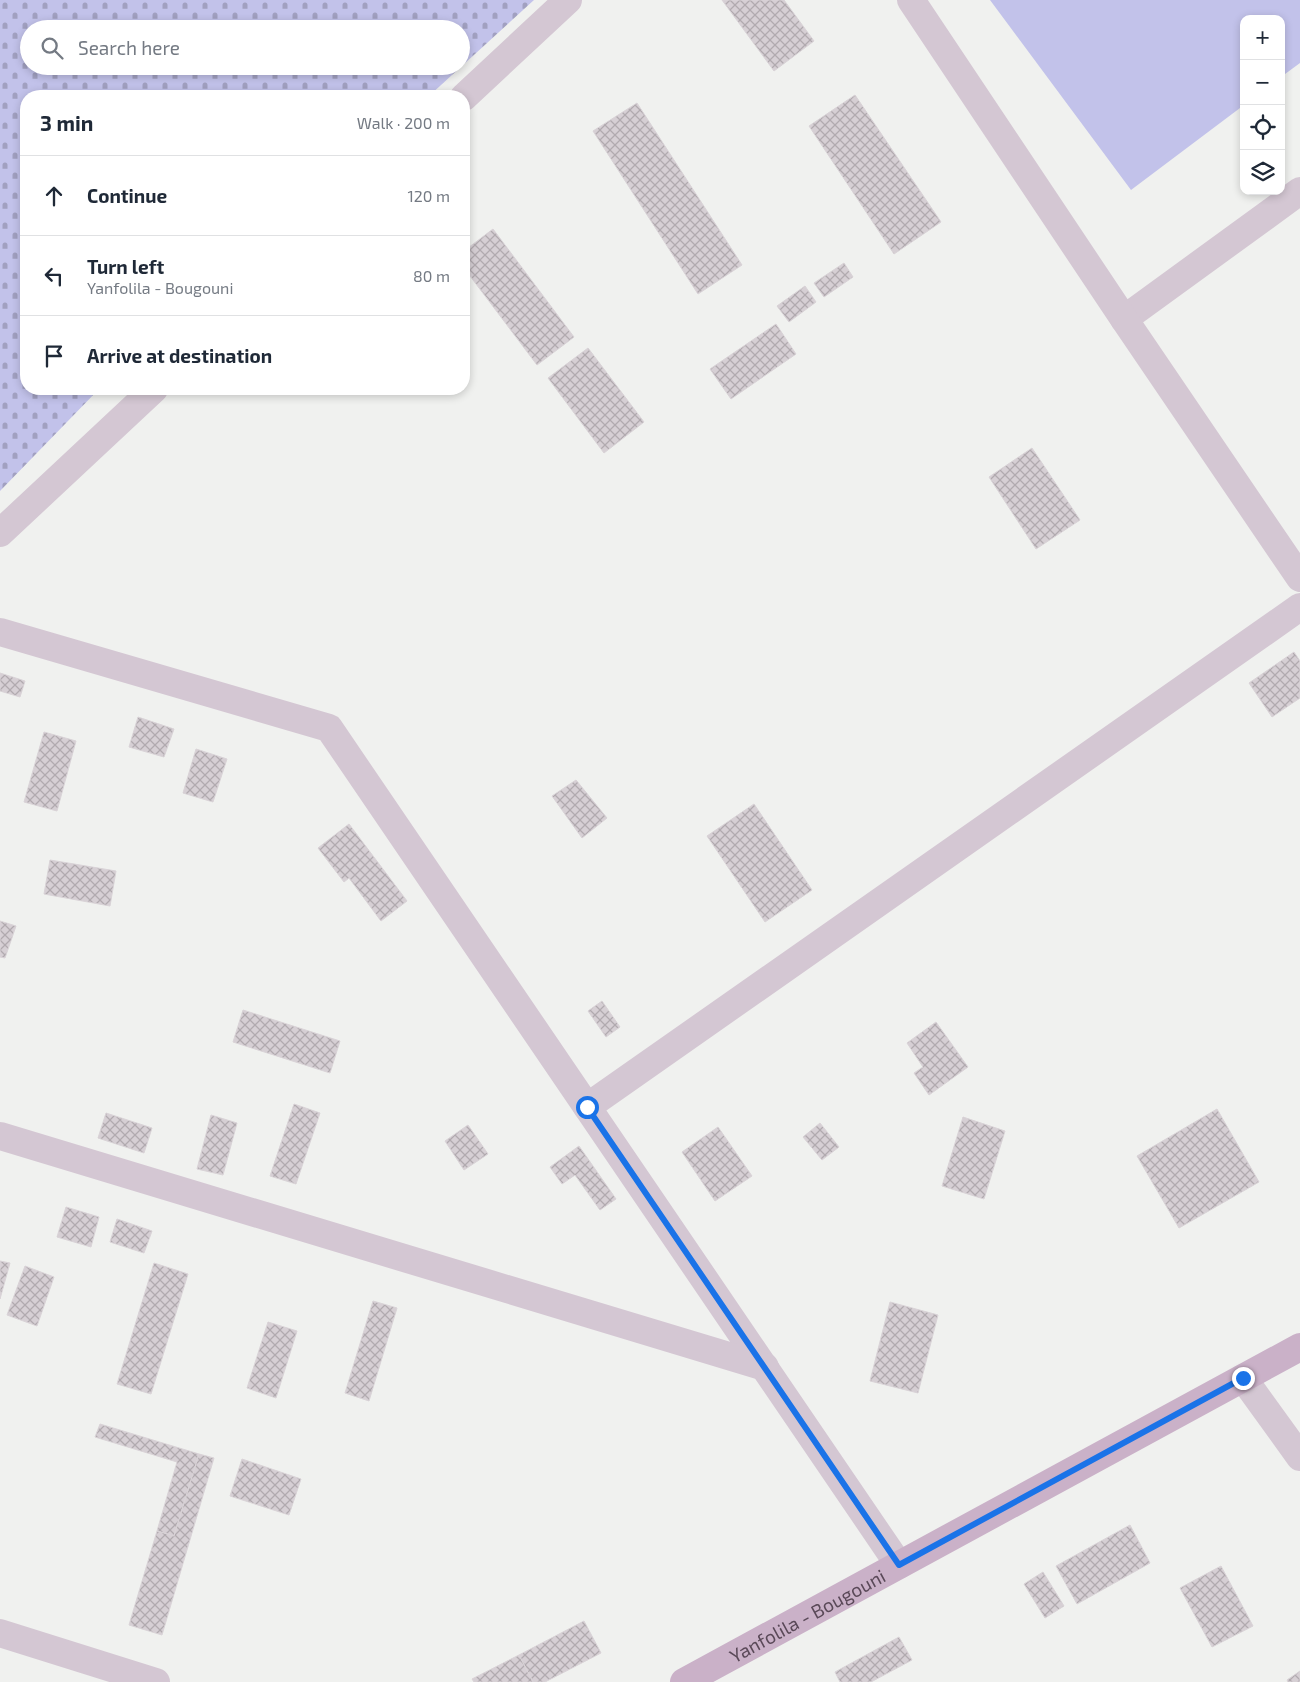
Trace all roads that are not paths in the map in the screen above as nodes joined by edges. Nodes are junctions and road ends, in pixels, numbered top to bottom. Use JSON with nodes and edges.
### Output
{"nodes":[{"id":1,"x":568,"y":0,"type":"edge"},
{"id":2,"x":911,"y":0,"type":"edge"},
{"id":3,"x":470,"y":92,"type":"edge"},
{"id":4,"x":1300,"y":191,"type":"edge"},
{"id":5,"x":1124,"y":319,"type":"junction"},
{"id":6,"x":148,"y":395,"type":"edge"},
{"id":7,"x":0,"y":533,"type":"edge"},
{"id":8,"x":1300,"y":578,"type":"edge"},
{"id":9,"x":1300,"y":607,"type":"edge"},
{"id":10,"x":0,"y":632,"type":"edge"},
{"id":11,"x":587,"y":1107,"type":"junction"},
{"id":12,"x":0,"y":1136,"type":"edge"},
{"id":13,"x":1300,"y":1347,"type":"edge"},
{"id":14,"x":765,"y":1366,"type":"junction"},
{"id":15,"x":1243,"y":1378,"type":"junction"},
{"id":16,"x":1300,"y":1457,"type":"edge"},
{"id":17,"x":899,"y":1565,"type":"junction"},
{"id":18,"x":0,"y":1633,"type":"edge"},
{"id":19,"x":156,"y":1682,"type":"edge"},
{"id":20,"x":684,"y":1682,"type":"edge"}],
"edges":[{"from":1,"to":3,"type":"street"},
{"from":2,"to":5,"type":"street"},
{"from":4,"to":5,"type":"street"},
{"from":5,"to":8,"type":"street"},
{"from":6,"to":7,"type":"street"},
{"from":9,"to":11,"type":"street"},
{"from":10,"to":11,"type":"street"},
{"from":11,"to":14,"type":"street"},
{"from":12,"to":14,"type":"street"},
{"from":13,"to":15,"type":"main road","name":"Yanfolila - Bougouni"},
{"from":14,"to":17,"type":"street"},
{"from":15,"to":16,"type":"street"},
{"from":15,"to":17,"type":"main road","name":"Yanfolila - Bougouni"},
{"from":17,"to":20,"type":"main road","name":"Yanfolila - Bougouni"},
{"from":18,"to":19,"type":"street"}]}
